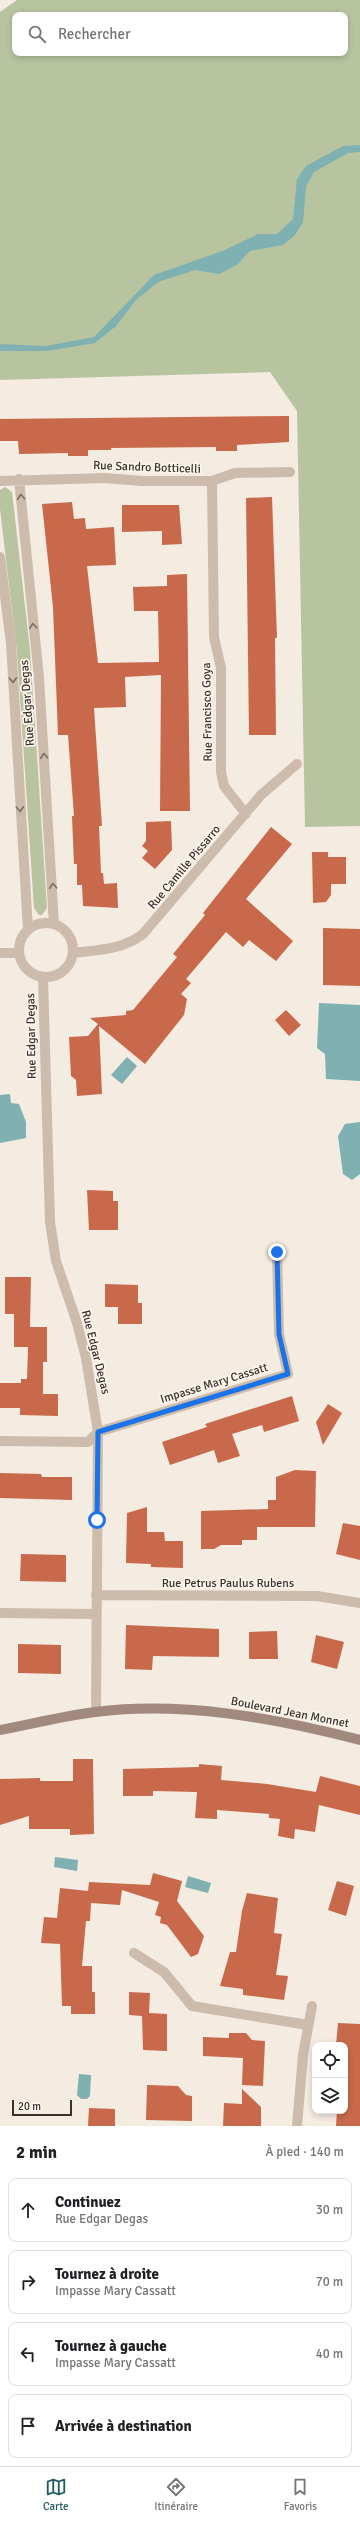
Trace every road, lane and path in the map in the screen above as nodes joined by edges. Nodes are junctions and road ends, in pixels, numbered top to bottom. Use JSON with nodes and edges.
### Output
{"nodes":[{"id":1,"x":290,"y":472,"type":"dead end"},
{"id":2,"x":19,"y":479,"type":"junction"},
{"id":3,"x":1,"y":481,"type":"edge"},
{"id":4,"x":212,"y":482,"type":"junction"},
{"id":5,"x":0,"y":557,"type":"edge"},
{"id":6,"x":297,"y":764,"type":"dead end"},
{"id":7,"x":246,"y":814,"type":"junction"},
{"id":8,"x":54,"y":924,"type":"junction"},
{"id":9,"x":28,"y":930,"type":"junction"},
{"id":10,"x":0,"y":953,"type":"edge"},
{"id":11,"x":19,"y":953,"type":"junction"},
{"id":12,"x":73,"y":953,"type":"junction"},
{"id":13,"x":43,"y":978,"type":"junction"},
{"id":14,"x":277,"y":1252,"type":"dead end"},
{"id":15,"x":98,"y":1432,"type":"junction"},
{"id":16,"x":0,"y":1441,"type":"edge"},
{"id":17,"x":96,"y":1595,"type":"junction"},
{"id":18,"x":360,"y":1603,"type":"edge"},
{"id":19,"x":0,"y":1613,"type":"edge"},
{"id":20,"x":96,"y":1614,"type":"junction"},
{"id":21,"x":96,"y":1712,"type":"junction"},
{"id":22,"x":0,"y":1730,"type":"edge"},
{"id":23,"x":360,"y":1740,"type":"edge"},
{"id":24,"x":134,"y":1953,"type":"dead end"},
{"id":25,"x":312,"y":2006,"type":"dead end"},
{"id":26,"x":308,"y":2025,"type":"junction"},
{"id":27,"x":297,"y":2126,"type":"edge"}],
"edges":[{"from":1,"to":4,"type":"street","name":"Rue Sandro Botticelli"},
{"from":2,"to":3,"type":"street","name":"Rue Sandro Botticelli"},
{"from":2,"to":4,"type":"street","name":"Rue Sandro Botticelli"},
{"from":8,"to":2,"type":"street","name":"Rue Edgar Degas","one_way":true},
{"from":4,"to":7,"type":"street","name":"Rue Francisco Goya"},
{"from":5,"to":9,"type":"street","name":"Rue Edgar Degas","one_way":true},
{"from":6,"to":7,"type":"street","name":"Rue Camille Pissarro"},
{"from":7,"to":12,"type":"street","name":"Rue Camille Pissarro"},
{"from":8,"to":9,"type":"street"},
{"from":8,"to":12,"type":"street"},
{"from":9,"to":11,"type":"street"},
{"from":10,"to":11,"type":"street"},
{"from":11,"to":13,"type":"street"},
{"from":12,"to":13,"type":"street"},
{"from":13,"to":15,"type":"street","name":"Rue Edgar Degas"},
{"from":14,"to":15,"type":"street","name":"Impasse Mary Cassatt"},
{"from":15,"to":16,"type":"street"},
{"from":15,"to":17,"type":"street","name":"Rue Edgar Degas"},
{"from":17,"to":18,"type":"street","name":"Rue Petrus Paulus Rubens"},
{"from":17,"to":20,"type":"street","name":"Rue Edgar Degas"},
{"from":19,"to":20,"type":"street"},
{"from":20,"to":21,"type":"street","name":"Rue Edgar Degas"},
{"from":21,"to":22,"type":"main road","name":"Boulevard Jean Monnet"},
{"from":21,"to":23,"type":"main road","name":"Boulevard Jean Monnet"},
{"from":24,"to":26,"type":"street"},
{"from":25,"to":26,"type":"street"},
{"from":26,"to":27,"type":"street"}]}
